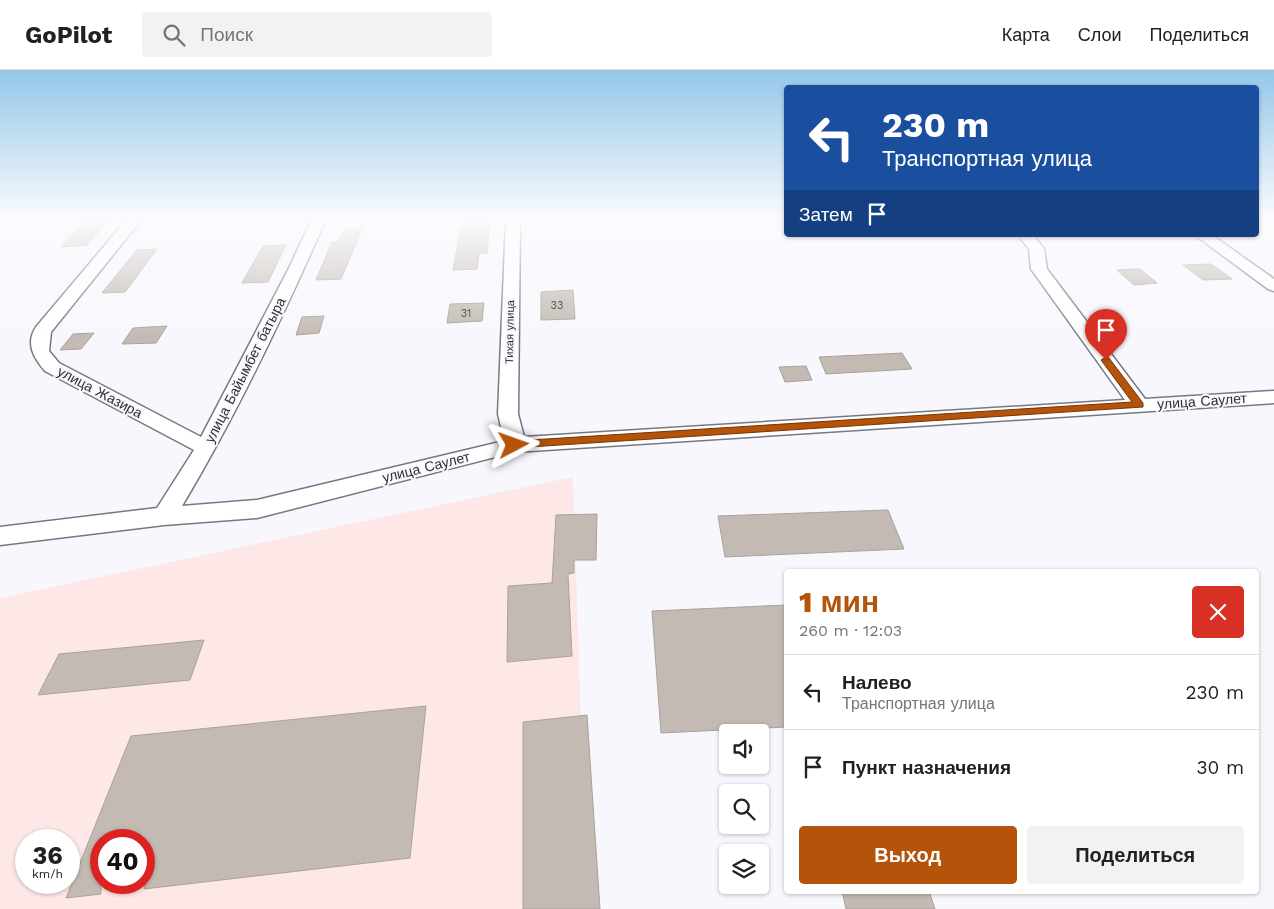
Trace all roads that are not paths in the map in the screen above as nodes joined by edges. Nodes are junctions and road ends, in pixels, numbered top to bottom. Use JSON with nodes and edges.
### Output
{"nodes":[{"id":1,"x":102,"y":258,"type":"edge"},
{"id":2,"x":301,"y":258,"type":"edge"},
{"id":3,"x":512,"y":258,"type":"edge"},
{"id":4,"x":1037,"y":258,"type":"edge"},
{"id":5,"x":1235,"y":258,"type":"edge"},
{"id":6,"x":1274,"y":286,"type":"edge"},
{"id":7,"x":1274,"y":397,"type":"edge"},
{"id":8,"x":1139,"y":405,"type":"junction"},
{"id":9,"x":514,"y":445,"type":"junction"},
{"id":10,"x":206,"y":448,"type":"junction"},
{"id":11,"x":164,"y":516,"type":"junction"},
{"id":12,"x":0,"y":536,"type":"edge"}],
"edges":[{"from":1,"to":10,"type":"street","name":"улица Жазира"},
{"from":2,"to":10,"type":"street","name":"улица Байымбет батыра"},
{"from":3,"to":9,"type":"street","name":"Тихая улица"},
{"from":4,"to":8,"type":"street"},
{"from":5,"to":6,"type":"street"},
{"from":7,"to":8,"type":"street","name":"улица Саулет"},
{"from":8,"to":9,"type":"street","name":"улица Саулет"},
{"from":9,"to":11,"type":"street","name":"улица Саулет"},
{"from":10,"to":11,"type":"street","name":"улица Байымбет батыра"},
{"from":11,"to":12,"type":"street","name":"улица Саулет"}]}
